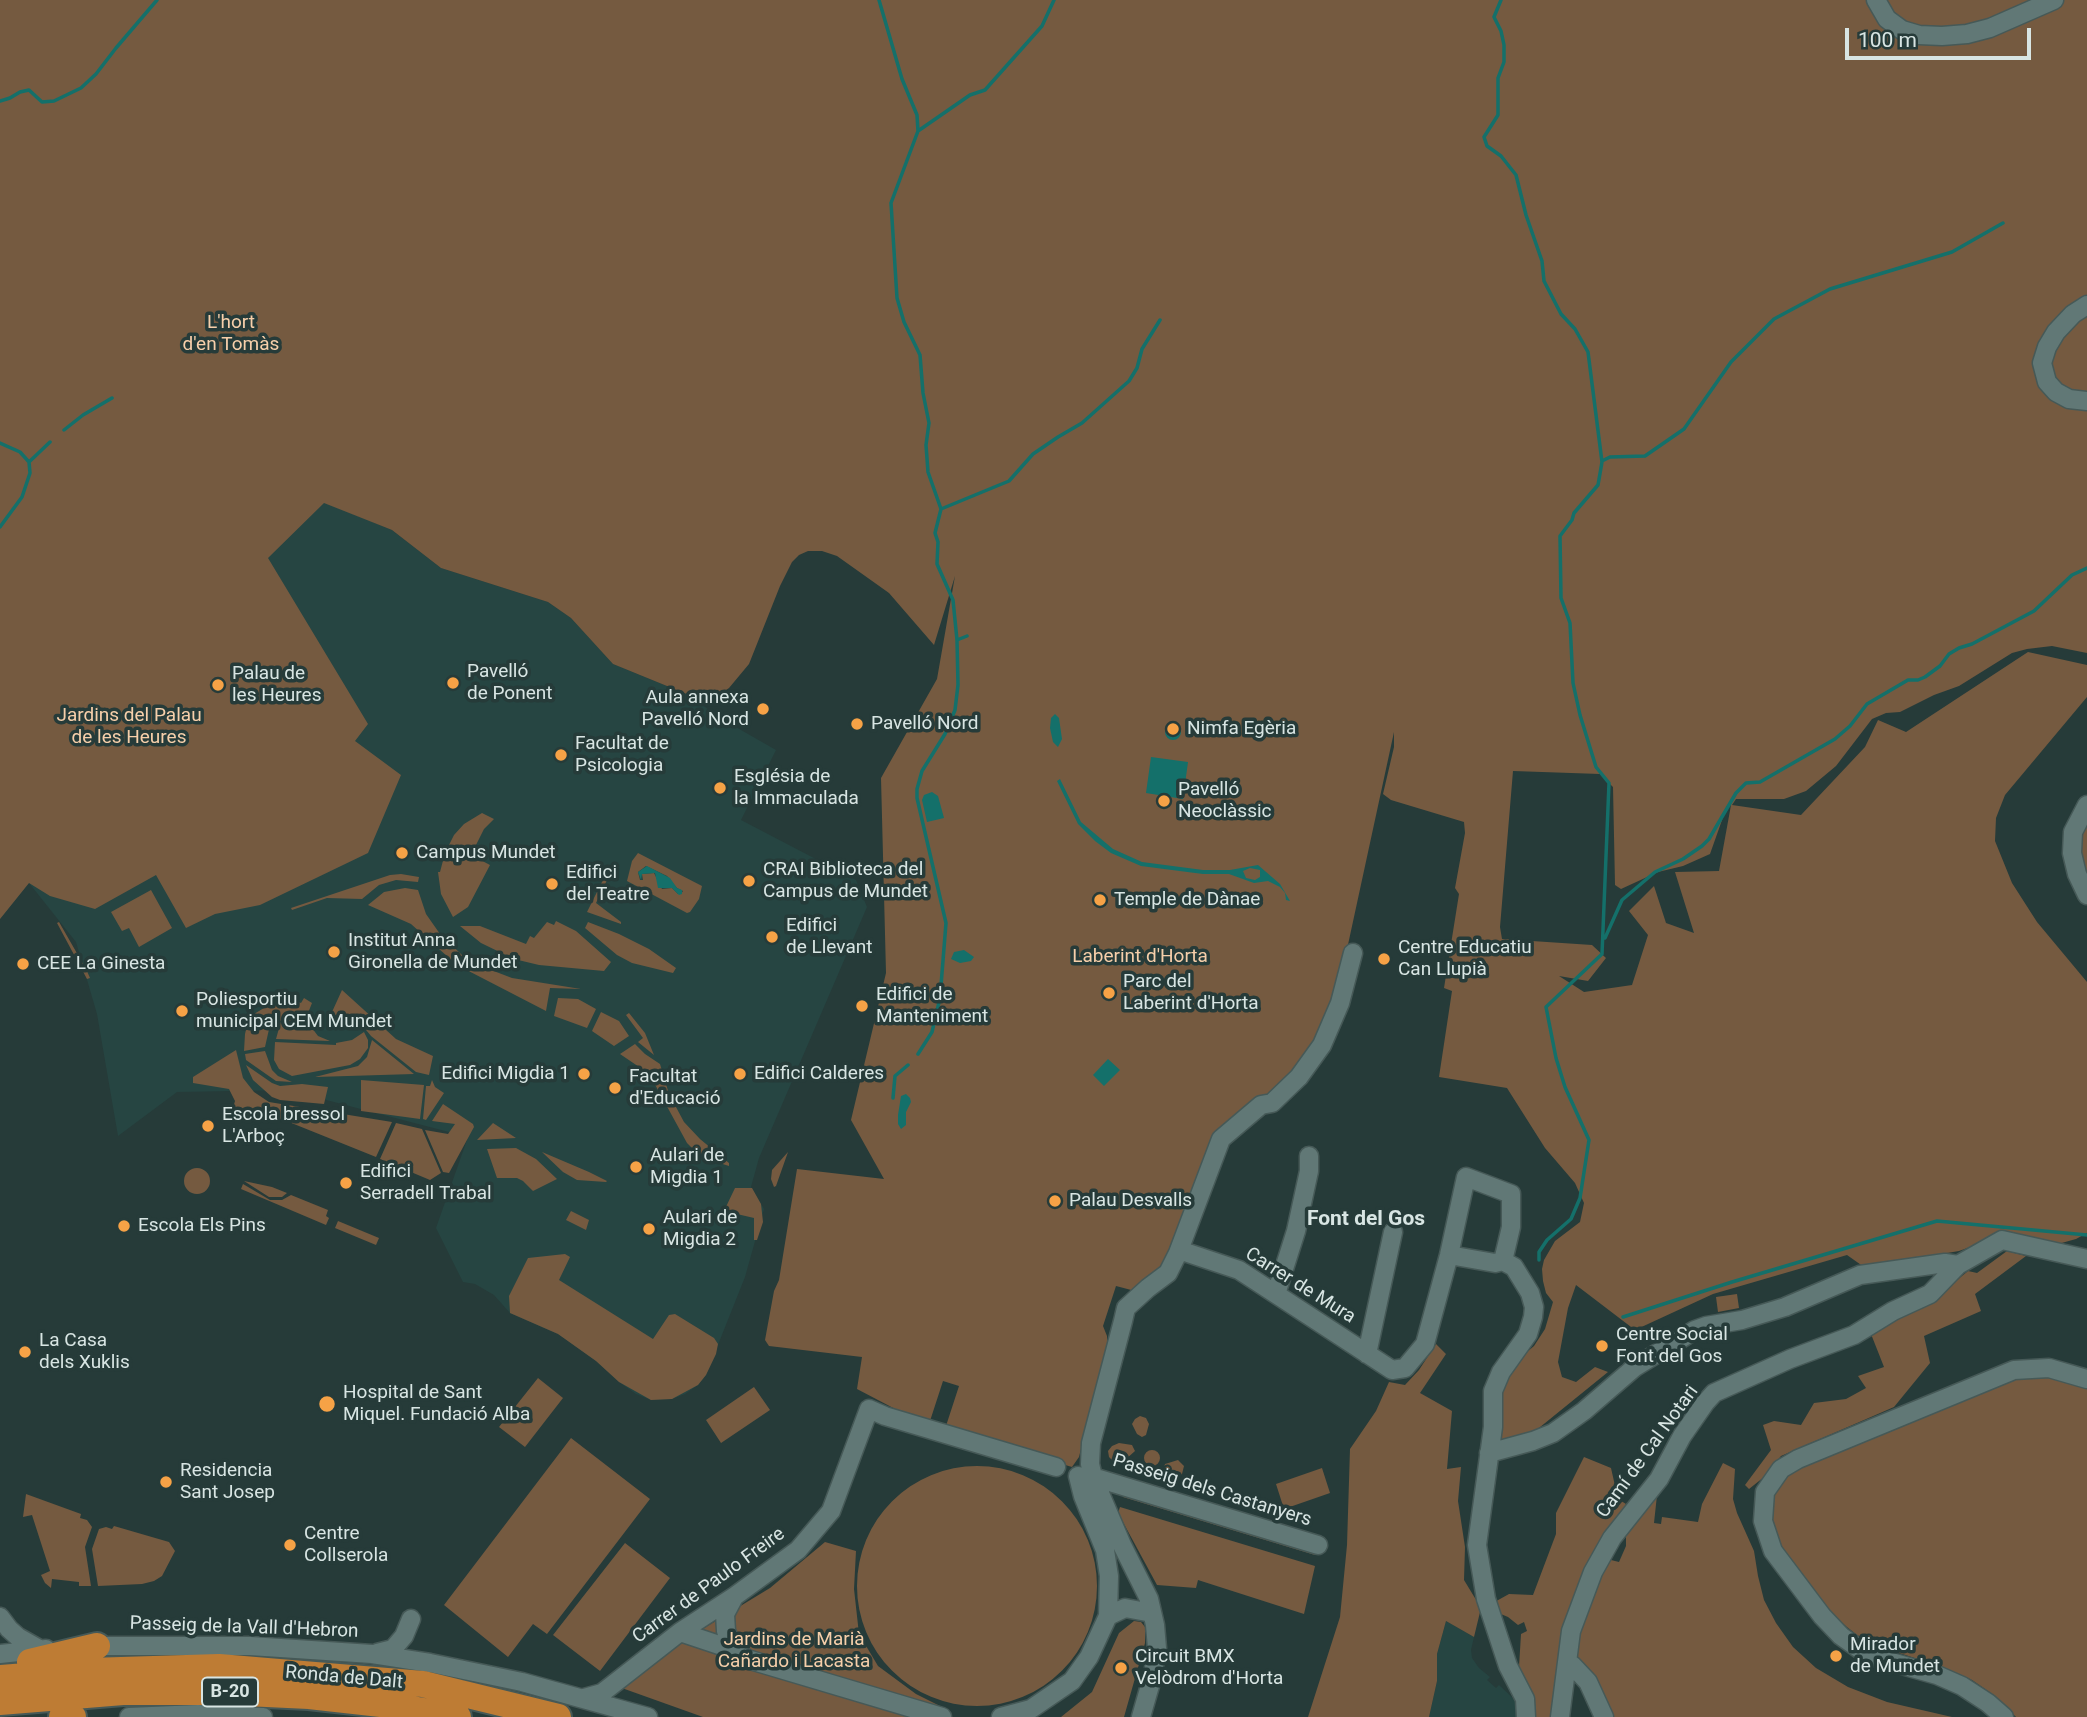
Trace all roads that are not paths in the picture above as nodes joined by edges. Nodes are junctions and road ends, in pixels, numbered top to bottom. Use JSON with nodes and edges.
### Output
{"nodes":[{"id":1,"x":1876,"y":0,"type":"edge"},
{"id":2,"x":2054,"y":0,"type":"edge"},
{"id":3,"x":2087,"y":305,"type":"edge"},
{"id":4,"x":2087,"y":401,"type":"edge"},
{"id":5,"x":2087,"y":805,"type":"edge"},
{"id":6,"x":2087,"y":895,"type":"edge"},
{"id":7,"x":1353,"y":953,"type":"dead end"},
{"id":8,"x":1309,"y":1156,"type":"dead end"},
{"id":9,"x":1393,"y":1232,"type":"dead end"},
{"id":10,"x":1179,"y":1250,"type":"junction"},
{"id":11,"x":1449,"y":1255,"type":"junction"},
{"id":12,"x":2087,"y":1259,"type":"edge"},
{"id":13,"x":1503,"y":1261,"type":"junction"},
{"id":14,"x":1958,"y":1265,"type":"junction"},
{"id":15,"x":1276,"y":1294,"type":"junction"},
{"id":16,"x":1367,"y":1354,"type":"junction"},
{"id":17,"x":2087,"y":1379,"type":"edge"},
{"id":18,"x":1489,"y":1453,"type":"junction"},
{"id":19,"x":1056,"y":1467,"type":"dead end"},
{"id":20,"x":1085,"y":1476,"type":"junction"},
{"id":21,"x":1318,"y":1545,"type":"dead end"},
{"id":22,"x":734,"y":1596,"type":"junction"},
{"id":23,"x":1152,"y":1613,"type":"junction"},
{"id":24,"x":1108,"y":1616,"type":"junction"},
{"id":25,"x":0,"y":1618,"type":"edge"},
{"id":26,"x":680,"y":1632,"type":"junction"},
{"id":27,"x":97,"y":1646,"type":"junction"},
{"id":28,"x":41,"y":1650,"type":"junction"},
{"id":29,"x":734,"y":1650,"type":"junction"},
{"id":30,"x":0,"y":1654,"type":"edge"},
{"id":31,"x":372,"y":1654,"type":"junction"},
{"id":32,"x":430,"y":1663,"type":"junction"},
{"id":33,"x":1567,"y":1664,"type":"junction"},
{"id":34,"x":0,"y":1667,"type":"edge"},
{"id":35,"x":0,"y":1678,"type":"edge"},
{"id":36,"x":1565,"y":1689,"type":"junction"},
{"id":37,"x":584,"y":1698,"type":"junction"},
{"id":38,"x":0,"y":1702,"type":"edge"},
{"id":39,"x":62,"y":1717,"type":"edge"},
{"id":40,"x":74,"y":1717,"type":"edge"},
{"id":41,"x":129,"y":1717,"type":"edge"},
{"id":42,"x":263,"y":1717,"type":"edge"},
{"id":43,"x":458,"y":1717,"type":"edge"},
{"id":44,"x":558,"y":1717,"type":"edge"},
{"id":45,"x":648,"y":1717,"type":"edge"},
{"id":46,"x":942,"y":1717,"type":"edge"},
{"id":47,"x":1001,"y":1717,"type":"edge"},
{"id":48,"x":1141,"y":1717,"type":"edge"},
{"id":49,"x":1525,"y":1717,"type":"edge"},
{"id":50,"x":1560,"y":1717,"type":"edge"},
{"id":51,"x":1604,"y":1717,"type":"edge"},
{"id":52,"x":2004,"y":1717,"type":"edge"}],
"edges":[{"from":1,"to":2,"type":"street"},
{"from":3,"to":4,"type":"street"},
{"from":5,"to":6,"type":"street"},
{"from":7,"to":10,"type":"street"},
{"from":8,"to":15,"type":"street"},
{"from":9,"to":16,"type":"street"},
{"from":10,"to":15,"type":"street","name":"Carrer de Mura"},
{"from":10,"to":20,"type":"street"},
{"from":11,"to":13,"type":"street"},
{"from":11,"to":13,"type":"street"},
{"from":11,"to":16,"type":"street","name":"Carrer de Mura"},
{"from":12,"to":14,"type":"street","name":"Camí de Cal Notari"},
{"from":13,"to":18,"type":"street"},
{"from":14,"to":18,"type":"street","name":"Camí de Cal Notari"},
{"from":14,"to":33,"type":"street","name":"Camí de Cal Notari"},
{"from":15,"to":16,"type":"street","name":"Carrer de Mura"},
{"from":17,"to":52,"type":"street"},
{"from":18,"to":49,"type":"street"},
{"from":19,"to":22,"type":"street","name":"Carrer de Paulo Freire"},
{"from":20,"to":21,"type":"street","name":"Passeig dels Castanyers"},
{"from":20,"to":23,"type":"street"},
{"from":20,"to":24,"type":"street"},
{"from":22,"to":26,"type":"street","name":"Carrer de Paulo Freire"},
{"from":22,"to":29,"type":"street"},
{"from":23,"to":24,"type":"street"},
{"from":23,"to":48,"type":"street"},
{"from":24,"to":47,"type":"street"},
{"from":25,"to":28,"type":"street"},
{"from":26,"to":29,"type":"street"},
{"from":26,"to":37,"type":"street","name":"Carrer de Paulo Freire"},
{"from":27,"to":28,"type":"street","name":"Passeig de la Vall d'Hebron"},
{"from":27,"to":31,"type":"street","name":"Passeig de la Vall d'Hebron"},
{"from":27,"to":34,"type":"highway"},
{"from":28,"to":30,"type":"street","name":"Passeig de la Vall d'Hebron"},
{"from":29,"to":46,"type":"street"},
{"from":31,"to":32,"type":"street","name":"Passeig de la Vall d'Hebron"},
{"from":31,"to":32,"type":"street"},
{"from":32,"to":37,"type":"street","name":"Passeig de la Vall d'Hebron"},
{"from":33,"to":36,"type":"street","name":"Camí de Cal Notari"},
{"from":33,"to":51,"type":"street"},
{"from":35,"to":44,"type":"highway","name":"Ronda de Dalt","number":"B-20"},
{"from":36,"to":50,"type":"street","name":"Camí de Cal Notari"},
{"from":36,"to":51,"type":"street"},
{"from":37,"to":45,"type":"street","name":"Passeig de la Vall d'Hebron"},
{"from":38,"to":43,"type":"highway","name":"Ronda de Dalt","number":"B-20"},
{"from":39,"to":40,"type":"highway"},
{"from":41,"to":42,"type":"street"}]}
